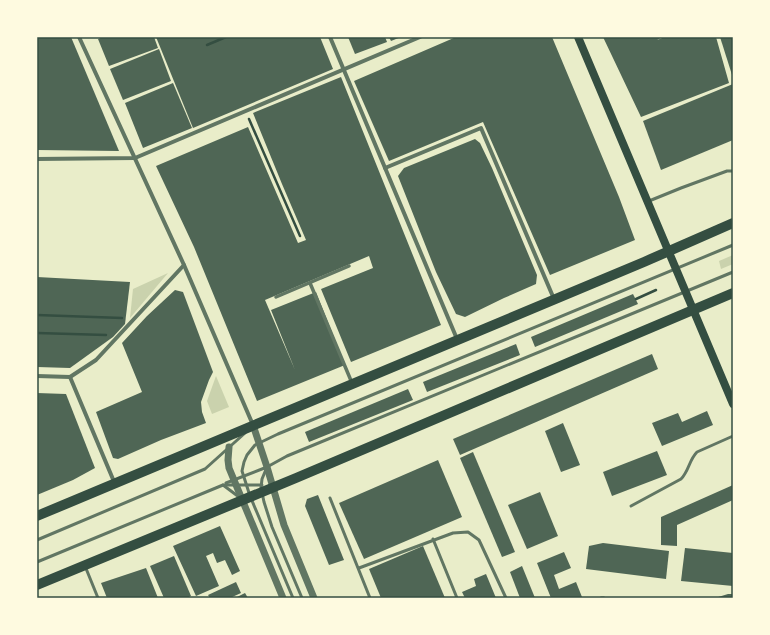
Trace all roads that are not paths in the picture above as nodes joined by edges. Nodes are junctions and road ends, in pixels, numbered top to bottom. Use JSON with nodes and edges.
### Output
{"nodes":[{"id":1,"x":79,"y":37,"type":"edge"},
{"id":2,"x":330,"y":37,"type":"edge"},
{"id":3,"x":420,"y":37,"type":"edge"},
{"id":4,"x":578,"y":37,"type":"edge"},
{"id":5,"x":343,"y":69,"type":"junction"},
{"id":6,"x":134,"y":158,"type":"junction"},
{"id":7,"x":37,"y":159,"type":"edge"},
{"id":8,"x":385,"y":168,"type":"junction"},
{"id":9,"x":733,"y":171,"type":"edge"},
{"id":10,"x":647,"y":202,"type":"junction"},
{"id":11,"x":733,"y":223,"type":"edge"},
{"id":12,"x":733,"y":245,"type":"edge"},
{"id":13,"x":668,"y":252,"type":"junction"},
{"id":14,"x":184,"y":265,"type":"junction"},
{"id":15,"x":349,"y":266,"type":"dead end"},
{"id":16,"x":676,"y":269,"type":"junction"},
{"id":17,"x":733,"y":272,"type":"edge"},
{"id":18,"x":310,"y":283,"type":"junction"},
{"id":19,"x":685,"y":292,"type":"junction"},
{"id":20,"x":733,"y":293,"type":"edge"},
{"id":21,"x":276,"y":297,"type":"dead end"},
{"id":22,"x":554,"y":299,"type":"junction"},
{"id":23,"x":693,"y":310,"type":"junction"},
{"id":24,"x":457,"y":339,"type":"junction"},
{"id":25,"x":37,"y":376,"type":"edge"},
{"id":26,"x":70,"y":377,"type":"junction"},
{"id":27,"x":352,"y":384,"type":"junction"},
{"id":28,"x":733,"y":404,"type":"edge"},
{"id":29,"x":253,"y":426,"type":"junction"},
{"id":30,"x":733,"y":436,"type":"edge"},
{"id":31,"x":260,"y":442,"type":"junction"},
{"id":32,"x":230,"y":447,"type":"junction"},
{"id":33,"x":267,"y":466,"type":"junction"},
{"id":34,"x":243,"y":477,"type":"junction"},
{"id":35,"x":235,"y":482,"type":"junction"},
{"id":36,"x":115,"y":484,"type":"junction"},
{"id":37,"x":222,"y":485,"type":"junction"},
{"id":38,"x":246,"y":485,"type":"junction"},
{"id":39,"x":273,"y":487,"type":"junction"},
{"id":40,"x":262,"y":488,"type":"junction"},
{"id":41,"x":246,"y":498,"type":"junction"},
{"id":42,"x":330,"y":498,"type":"dead end"},
{"id":43,"x":631,"y":506,"type":"dead end"},
{"id":44,"x":37,"y":516,"type":"edge"},
{"id":45,"x":37,"y":540,"type":"edge"},
{"id":46,"x":433,"y":540,"type":"junction"},
{"id":47,"x":37,"y":562,"type":"edge"},
{"id":48,"x":84,"y":565,"type":"junction"},
{"id":49,"x":359,"y":568,"type":"junction"},
{"id":50,"x":37,"y":585,"type":"edge"},
{"id":51,"x":98,"y":598,"type":"edge"},
{"id":52,"x":283,"y":598,"type":"edge"},
{"id":53,"x":293,"y":598,"type":"edge"},
{"id":54,"x":302,"y":598,"type":"edge"},
{"id":55,"x":314,"y":598,"type":"edge"},
{"id":56,"x":370,"y":598,"type":"edge"},
{"id":57,"x":457,"y":598,"type":"edge"},
{"id":58,"x":506,"y":598,"type":"edge"}],
"edges":[{"from":1,"to":6,"type":"street"},
{"from":2,"to":5,"type":"street"},
{"from":3,"to":5,"type":"street"},
{"from":4,"to":10,"type":"main road"},
{"from":5,"to":6,"type":"street"},
{"from":5,"to":8,"type":"street"},
{"from":6,"to":7,"type":"street"},
{"from":6,"to":14,"type":"street"},
{"from":8,"to":22,"type":"street"},
{"from":8,"to":24,"type":"street"},
{"from":9,"to":10,"type":"lane"},
{"from":10,"to":13,"type":"main road"},
{"from":11,"to":13,"type":"main road"},
{"from":12,"to":16,"type":"lane"},
{"from":13,"to":16,"type":"main road"},
{"from":13,"to":22,"type":"main road"},
{"from":14,"to":26,"type":"street"},
{"from":14,"to":29,"type":"street"},
{"from":15,"to":18,"type":"street"},
{"from":16,"to":19,"type":"main road"},
{"from":16,"to":31,"type":"lane"},
{"from":17,"to":19,"type":"lane"},
{"from":18,"to":21,"type":"street"},
{"from":18,"to":27,"type":"street"},
{"from":19,"to":23,"type":"main road"},
{"from":19,"to":33,"type":"lane"},
{"from":20,"to":23,"type":"main road"},
{"from":22,"to":24,"type":"main road"},
{"from":23,"to":28,"type":"main road"},
{"from":23,"to":39,"type":"main road"},
{"from":24,"to":27,"type":"main road"},
{"from":25,"to":26,"type":"street"},
{"from":26,"to":36,"type":"street"},
{"from":27,"to":29,"type":"main road"},
{"from":29,"to":31,"type":"street"},
{"from":29,"to":32,"type":"lane"},
{"from":29,"to":36,"type":"main road"},
{"from":30,"to":43,"type":"lane"},
{"from":31,"to":33,"type":"street"},
{"from":31,"to":34,"type":"lane"},
{"from":32,"to":35,"type":"street"},
{"from":32,"to":45,"type":"lane"},
{"from":33,"to":34,"type":"lane"},
{"from":33,"to":39,"type":"street"},
{"from":33,"to":40,"type":"lane"},
{"from":34,"to":35,"type":"lane"},
{"from":34,"to":38,"type":"lane"},
{"from":35,"to":37,"type":"lane"},
{"from":35,"to":38,"type":"lane"},
{"from":35,"to":41,"type":"street"},
{"from":36,"to":44,"type":"main road"},
{"from":37,"to":41,"type":"lane"},
{"from":37,"to":47,"type":"lane"},
{"from":38,"to":40,"type":"lane"},
{"from":38,"to":41,"type":"lane"},
{"from":39,"to":40,"type":"main road"},
{"from":39,"to":55,"type":"street"},
{"from":40,"to":41,"type":"main road"},
{"from":40,"to":54,"type":"lane"},
{"from":41,"to":48,"type":"main road"},
{"from":41,"to":52,"type":"street"},
{"from":41,"to":53,"type":"lane"},
{"from":42,"to":49,"type":"lane"},
{"from":46,"to":49,"type":"lane"},
{"from":46,"to":57,"type":"lane"},
{"from":46,"to":58,"type":"lane"},
{"from":48,"to":50,"type":"main road"},
{"from":48,"to":51,"type":"lane"},
{"from":49,"to":56,"type":"lane"}]}
